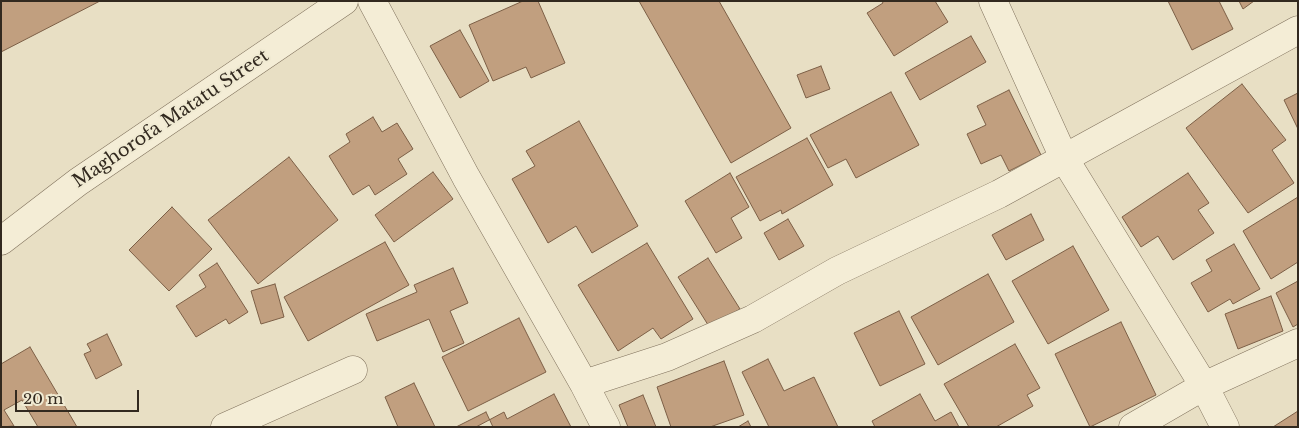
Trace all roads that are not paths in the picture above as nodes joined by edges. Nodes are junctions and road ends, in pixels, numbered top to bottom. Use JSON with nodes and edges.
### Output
{"nodes":[{"id":1,"x":344,"y":1,"type":"edge"},
{"id":2,"x":372,"y":1,"type":"edge"},
{"id":3,"x":993,"y":1,"type":"edge"},
{"id":4,"x":1298,"y":30,"type":"edge"},
{"id":5,"x":1064,"y":158,"type":"junction"},
{"id":6,"x":1,"y":241,"type":"edge"},
{"id":7,"x":1298,"y":343,"type":"edge"},
{"id":8,"x":352,"y":370,"type":"dead end"},
{"id":9,"x":584,"y":384,"type":"junction"},
{"id":10,"x":1204,"y":386,"type":"junction"},
{"id":11,"x":225,"y":427,"type":"edge"},
{"id":12,"x":606,"y":427,"type":"edge"},
{"id":13,"x":1133,"y":427,"type":"edge"},
{"id":14,"x":1224,"y":427,"type":"edge"}],
"edges":[{"from":1,"to":6,"type":"street","name":"Maghorofa Matatu Street"},
{"from":2,"to":9,"type":"street"},
{"from":3,"to":5,"type":"street"},
{"from":4,"to":5,"type":"street"},
{"from":5,"to":9,"type":"street"},
{"from":5,"to":10,"type":"street"},
{"from":7,"to":10,"type":"street"},
{"from":8,"to":11,"type":"street"},
{"from":9,"to":12,"type":"street"},
{"from":10,"to":13,"type":"street"},
{"from":10,"to":14,"type":"street"}]}
